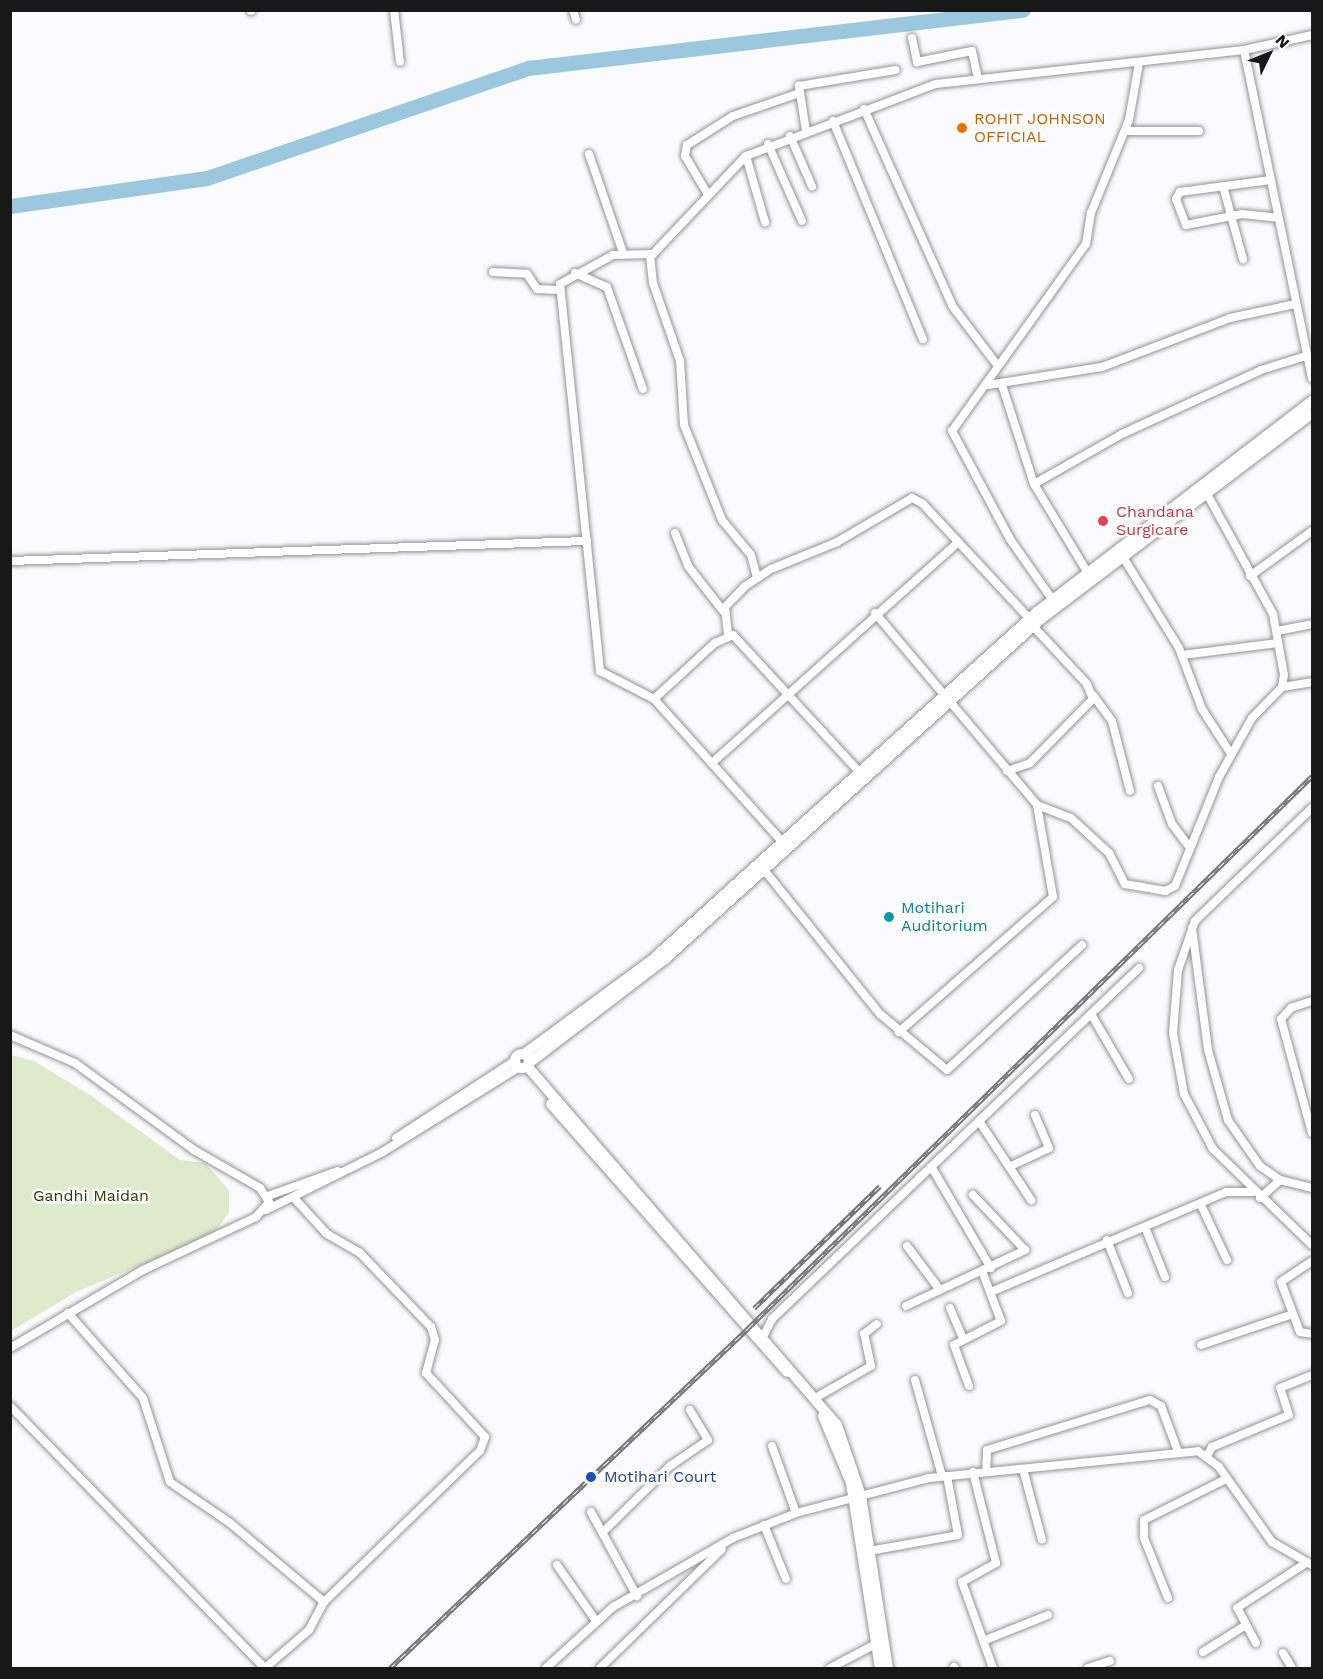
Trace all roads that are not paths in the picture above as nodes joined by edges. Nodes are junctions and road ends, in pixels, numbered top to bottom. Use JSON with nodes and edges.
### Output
{"nodes":[{"id":1,"x":394,"y":10,"type":"edge"},
{"id":2,"x":573,"y":10,"type":"edge"},
{"id":3,"x":576,"y":20,"type":"dead end"},
{"id":4,"x":1312,"y":35,"type":"edge"},
{"id":5,"x":912,"y":38,"type":"dead end"},
{"id":6,"x":1244,"y":50,"type":"junction"},
{"id":7,"x":400,"y":62,"type":"dead end"},
{"id":8,"x":1139,"y":63,"type":"junction"},
{"id":9,"x":896,"y":70,"type":"dead end"},
{"id":10,"x":977,"y":75,"type":"junction"},
{"id":11,"x":797,"y":94,"type":"junction"},
{"id":12,"x":864,"y":109,"type":"junction"},
{"id":13,"x":833,"y":121,"type":"junction"},
{"id":14,"x":806,"y":130,"type":"junction"},
{"id":15,"x":1125,"y":131,"type":"junction"},
{"id":16,"x":1199,"y":131,"type":"dead end"},
{"id":17,"x":790,"y":136,"type":"junction"},
{"id":18,"x":768,"y":144,"type":"junction"},
{"id":19,"x":589,"y":154,"type":"dead end"},
{"id":20,"x":746,"y":156,"type":"junction"},
{"id":21,"x":1271,"y":180,"type":"junction"},
{"id":22,"x":812,"y":186,"type":"dead end"},
{"id":23,"x":1223,"y":186,"type":"junction"},
{"id":24,"x":708,"y":193,"type":"junction"},
{"id":25,"x":1230,"y":215,"type":"junction"},
{"id":26,"x":1278,"y":218,"type":"junction"},
{"id":27,"x":802,"y":221,"type":"dead end"},
{"id":28,"x":765,"y":222,"type":"dead end"},
{"id":29,"x":623,"y":253,"type":"junction"},
{"id":30,"x":650,"y":255,"type":"junction"},
{"id":31,"x":1243,"y":259,"type":"dead end"},
{"id":32,"x":493,"y":272,"type":"dead end"},
{"id":33,"x":575,"y":273,"type":"junction"},
{"id":34,"x":557,"y":290,"type":"junction"},
{"id":35,"x":1295,"y":304,"type":"junction"},
{"id":36,"x":922,"y":339,"type":"dead end"},
{"id":37,"x":1306,"y":356,"type":"junction"},
{"id":38,"x":998,"y":366,"type":"junction"},
{"id":39,"x":1312,"y":378,"type":"edge"},
{"id":40,"x":988,"y":385,"type":"junction"},
{"id":41,"x":1002,"y":385,"type":"junction"},
{"id":42,"x":643,"y":389,"type":"dead end"},
{"id":43,"x":1312,"y":401,"type":"edge"},
{"id":44,"x":1312,"y":415,"type":"edge"},
{"id":45,"x":1034,"y":484,"type":"junction"},
{"id":46,"x":1207,"y":494,"type":"junction"},
{"id":47,"x":1312,"y":531,"type":"edge"},
{"id":48,"x":675,"y":533,"type":"dead end"},
{"id":49,"x":587,"y":542,"type":"junction"},
{"id":50,"x":958,"y":542,"type":"junction"},
{"id":51,"x":1123,"y":557,"type":"junction"},
{"id":52,"x":10,"y":561,"type":"edge"},
{"id":53,"x":1088,"y":573,"type":"junction"},
{"id":54,"x":1250,"y":576,"type":"junction"},
{"id":55,"x":758,"y":577,"type":"junction"},
{"id":56,"x":1052,"y":599,"type":"junction"},
{"id":57,"x":724,"y":612,"type":"junction"},
{"id":58,"x":875,"y":613,"type":"junction"},
{"id":59,"x":1031,"y":622,"type":"junction"},
{"id":60,"x":1312,"y":624,"type":"edge"},
{"id":61,"x":1277,"y":631,"type":"junction"},
{"id":62,"x":728,"y":635,"type":"junction"},
{"id":63,"x":1278,"y":643,"type":"junction"},
{"id":64,"x":1182,"y":655,"type":"junction"},
{"id":65,"x":1312,"y":682,"type":"edge"},
{"id":66,"x":1282,"y":687,"type":"junction"},
{"id":67,"x":789,"y":692,"type":"junction"},
{"id":68,"x":1093,"y":695,"type":"junction"},
{"id":69,"x":948,"y":697,"type":"junction"},
{"id":70,"x":654,"y":699,"type":"junction"},
{"id":71,"x":1231,"y":754,"type":"junction"},
{"id":72,"x":712,"y":763,"type":"junction"},
{"id":73,"x":1007,"y":771,"type":"junction"},
{"id":74,"x":862,"y":774,"type":"junction"},
{"id":75,"x":1158,"y":786,"type":"dead end"},
{"id":76,"x":1130,"y":791,"type":"dead end"},
{"id":77,"x":1037,"y":805,"type":"junction"},
{"id":78,"x":1312,"y":808,"type":"edge"},
{"id":79,"x":785,"y":846,"type":"junction"},
{"id":80,"x":1188,"y":846,"type":"junction"},
{"id":81,"x":765,"y":871,"type":"junction"},
{"id":82,"x":1191,"y":928,"type":"junction"},
{"id":83,"x":1082,"y":945,"type":"dead end"},
{"id":84,"x":1139,"y":968,"type":"dead end"},
{"id":85,"x":1312,"y":1001,"type":"edge"},
{"id":86,"x":1091,"y":1014,"type":"junction"},
{"id":87,"x":899,"y":1032,"type":"junction"},
{"id":88,"x":10,"y":1035,"type":"edge"},
{"id":89,"x":522,"y":1063,"type":"junction"},
{"id":90,"x":1129,"y":1079,"type":"dead end"},
{"id":91,"x":1035,"y":1115,"type":"dead end"},
{"id":92,"x":979,"y":1121,"type":"junction"},
{"id":93,"x":1312,"y":1133,"type":"edge"},
{"id":94,"x":1011,"y":1166,"type":"junction"},
{"id":95,"x":932,"y":1168,"type":"junction"},
{"id":96,"x":1280,"y":1180,"type":"junction"},
{"id":97,"x":1312,"y":1188,"type":"edge"},
{"id":98,"x":1253,"y":1192,"type":"junction"},
{"id":99,"x":973,"y":1195,"type":"dead end"},
{"id":100,"x":268,"y":1196,"type":"junction"},
{"id":101,"x":294,"y":1198,"type":"junction"},
{"id":102,"x":1260,"y":1198,"type":"junction"},
{"id":103,"x":1031,"y":1200,"type":"dead end"},
{"id":104,"x":1201,"y":1205,"type":"junction"},
{"id":105,"x":266,"y":1210,"type":"junction"},
{"id":106,"x":1145,"y":1227,"type":"junction"},
{"id":107,"x":1107,"y":1240,"type":"junction"},
{"id":108,"x":1312,"y":1245,"type":"edge"},
{"id":109,"x":907,"y":1246,"type":"dead end"},
{"id":110,"x":1227,"y":1260,"type":"dead end"},
{"id":111,"x":1312,"y":1261,"type":"edge"},
{"id":112,"x":987,"y":1270,"type":"junction"},
{"id":113,"x":1166,"y":1276,"type":"dead end"},
{"id":114,"x":940,"y":1290,"type":"junction"},
{"id":115,"x":993,"y":1291,"type":"junction"},
{"id":116,"x":1128,"y":1293,"type":"dead end"},
{"id":117,"x":906,"y":1306,"type":"dead end"},
{"id":118,"x":950,"y":1308,"type":"dead end"},
{"id":119,"x":68,"y":1313,"type":"junction"},
{"id":120,"x":1293,"y":1314,"type":"junction"},
{"id":121,"x":877,"y":1324,"type":"dead end"},
{"id":122,"x":1312,"y":1334,"type":"edge"},
{"id":123,"x":764,"y":1335,"type":"junction"},
{"id":124,"x":963,"y":1339,"type":"junction"},
{"id":125,"x":1201,"y":1345,"type":"dead end"},
{"id":126,"x":10,"y":1348,"type":"edge"},
{"id":127,"x":1312,"y":1375,"type":"edge"},
{"id":128,"x":915,"y":1380,"type":"dead end"},
{"id":129,"x":969,"y":1386,"type":"dead end"},
{"id":130,"x":817,"y":1397,"type":"junction"},
{"id":131,"x":10,"y":1406,"type":"edge"},
{"id":132,"x":690,"y":1410,"type":"dead end"},
{"id":133,"x":772,"y":1446,"type":"dead end"},
{"id":134,"x":1177,"y":1449,"type":"junction"},
{"id":135,"x":1207,"y":1456,"type":"junction"},
{"id":136,"x":1023,"y":1469,"type":"junction"},
{"id":137,"x":973,"y":1472,"type":"junction"},
{"id":138,"x":986,"y":1472,"type":"junction"},
{"id":139,"x":945,"y":1476,"type":"junction"},
{"id":140,"x":1226,"y":1479,"type":"junction"},
{"id":141,"x":857,"y":1496,"type":"junction"},
{"id":142,"x":591,"y":1512,"type":"dead end"},
{"id":143,"x":795,"y":1513,"type":"junction"},
{"id":144,"x":764,"y":1525,"type":"junction"},
{"id":145,"x":603,"y":1532,"type":"junction"},
{"id":146,"x":733,"y":1538,"type":"junction"},
{"id":147,"x":1042,"y":1540,"type":"dead end"},
{"id":148,"x":868,"y":1551,"type":"junction"},
{"id":149,"x":1309,"y":1564,"type":"edge"},
{"id":150,"x":557,"y":1566,"type":"dead end"},
{"id":151,"x":786,"y":1579,"type":"dead end"},
{"id":152,"x":637,"y":1596,"type":"junction"},
{"id":153,"x":1168,"y":1598,"type":"dead end"},
{"id":154,"x":324,"y":1602,"type":"junction"},
{"id":155,"x":1048,"y":1615,"type":"dead end"},
{"id":156,"x":596,"y":1621,"type":"junction"},
{"id":157,"x":1246,"y":1625,"type":"junction"},
{"id":158,"x":983,"y":1641,"type":"junction"},
{"id":159,"x":1256,"y":1643,"type":"dead end"},
{"id":160,"x":876,"y":1644,"type":"junction"},
{"id":161,"x":1203,"y":1652,"type":"dead end"},
{"id":162,"x":1283,"y":1653,"type":"dead end"},
{"id":163,"x":1110,"y":1661,"type":"dead end"},
{"id":164,"x":265,"y":1668,"type":"edge"},
{"id":165,"x":546,"y":1668,"type":"edge"},
{"id":166,"x":600,"y":1668,"type":"edge"},
{"id":167,"x":830,"y":1668,"type":"edge"},
{"id":168,"x":880,"y":1668,"type":"edge"},
{"id":169,"x":888,"y":1668,"type":"edge"},
{"id":170,"x":993,"y":1668,"type":"edge"},
{"id":171,"x":1088,"y":1668,"type":"edge"},
{"id":172,"x":1292,"y":1668,"type":"edge"}],
"edges":[{"from":1,"to":7,"type":"street"},
{"from":2,"to":3,"type":"street"},
{"from":4,"to":6,"type":"street"},
{"from":5,"to":10,"type":"street"},
{"from":6,"to":8,"type":"street"},
{"from":6,"to":21,"type":"street"},
{"from":8,"to":10,"type":"street"},
{"from":8,"to":15,"type":"street"},
{"from":9,"to":11,"type":"street"},
{"from":10,"to":12,"type":"street"},
{"from":11,"to":14,"type":"street"},
{"from":11,"to":24,"type":"street"},
{"from":12,"to":13,"type":"street"},
{"from":12,"to":38,"type":"street"},
{"from":13,"to":14,"type":"street"},
{"from":13,"to":36,"type":"street"},
{"from":14,"to":17,"type":"street"},
{"from":15,"to":16,"type":"street"},
{"from":15,"to":38,"type":"street"},
{"from":17,"to":18,"type":"street"},
{"from":17,"to":22,"type":"street"},
{"from":18,"to":20,"type":"street"},
{"from":18,"to":27,"type":"street"},
{"from":19,"to":29,"type":"street"},
{"from":20,"to":24,"type":"street"},
{"from":20,"to":28,"type":"street"},
{"from":21,"to":23,"type":"street"},
{"from":21,"to":26,"type":"street"},
{"from":23,"to":25,"type":"street"},
{"from":23,"to":25,"type":"street"},
{"from":24,"to":30,"type":"street"},
{"from":25,"to":26,"type":"street"},
{"from":25,"to":31,"type":"street"},
{"from":26,"to":35,"type":"street"},
{"from":29,"to":30,"type":"street"},
{"from":29,"to":33,"type":"street"},
{"from":30,"to":55,"type":"street"},
{"from":32,"to":34,"type":"street"},
{"from":33,"to":34,"type":"street"},
{"from":33,"to":42,"type":"street"},
{"from":34,"to":49,"type":"street"},
{"from":35,"to":37,"type":"street"},
{"from":35,"to":41,"type":"street"},
{"from":37,"to":39,"type":"street"},
{"from":37,"to":45,"type":"street"},
{"from":38,"to":40,"type":"street"},
{"from":40,"to":41,"type":"street"},
{"from":40,"to":56,"type":"street"},
{"from":41,"to":45,"type":"street"},
{"from":43,"to":53,"type":"main road"},
{"from":44,"to":46,"type":"main road"},
{"from":45,"to":53,"type":"street"},
{"from":46,"to":51,"type":"main road"},
{"from":46,"to":54,"type":"street"},
{"from":47,"to":54,"type":"street"},
{"from":48,"to":57,"type":"street"},
{"from":49,"to":52,"type":"street"},
{"from":49,"to":70,"type":"street"},
{"from":50,"to":55,"type":"street"},
{"from":50,"to":58,"type":"street"},
{"from":50,"to":59,"type":"street"},
{"from":51,"to":59,"type":"main road"},
{"from":51,"to":64,"type":"street"},
{"from":53,"to":56,"type":"main road"},
{"from":54,"to":61,"type":"street"},
{"from":55,"to":57,"type":"street"},
{"from":56,"to":59,"type":"main road"},
{"from":57,"to":62,"type":"street"},
{"from":58,"to":67,"type":"street"},
{"from":58,"to":69,"type":"street"},
{"from":59,"to":68,"type":"street"},
{"from":59,"to":69,"type":"main road"},
{"from":60,"to":61,"type":"street"},
{"from":61,"to":63,"type":"street"},
{"from":62,"to":67,"type":"street"},
{"from":62,"to":70,"type":"street"},
{"from":63,"to":64,"type":"street"},
{"from":63,"to":66,"type":"street"},
{"from":64,"to":71,"type":"street"},
{"from":65,"to":66,"type":"street"},
{"from":66,"to":71,"type":"street"},
{"from":67,"to":72,"type":"street"},
{"from":67,"to":74,"type":"street"},
{"from":68,"to":73,"type":"street"},
{"from":68,"to":76,"type":"street"},
{"from":69,"to":73,"type":"street"},
{"from":69,"to":74,"type":"main road"},
{"from":70,"to":72,"type":"street"},
{"from":71,"to":80,"type":"street"},
{"from":72,"to":79,"type":"street"},
{"from":73,"to":77,"type":"street"},
{"from":74,"to":79,"type":"main road"},
{"from":75,"to":80,"type":"street"},
{"from":77,"to":80,"type":"street"},
{"from":77,"to":87,"type":"street"},
{"from":78,"to":82,"type":"street"},
{"from":79,"to":81,"type":"main road"},
{"from":79,"to":89,"type":"main road"},
{"from":81,"to":87,"type":"street"},
{"from":81,"to":89,"type":"main road"},
{"from":82,"to":96,"type":"street"},
{"from":82,"to":98,"type":"street"},
{"from":83,"to":87,"type":"street"},
{"from":84,"to":86,"type":"street"},
{"from":85,"to":93,"type":"street"},
{"from":86,"to":90,"type":"street"},
{"from":86,"to":92,"type":"street"},
{"from":88,"to":100,"type":"street"},
{"from":89,"to":100,"type":"street"},
{"from":89,"to":101,"type":"street"},
{"from":89,"to":123,"type":"main road"},
{"from":89,"to":141,"type":"main road"},
{"from":91,"to":94,"type":"street"},
{"from":92,"to":94,"type":"street"},
{"from":92,"to":95,"type":"street"},
{"from":94,"to":103,"type":"street"},
{"from":95,"to":112,"type":"street"},
{"from":95,"to":123,"type":"street"},
{"from":96,"to":97,"type":"street"},
{"from":96,"to":102,"type":"street"},
{"from":98,"to":102,"type":"street"},
{"from":98,"to":104,"type":"street"},
{"from":99,"to":112,"type":"street"},
{"from":100,"to":105,"type":"street"},
{"from":101,"to":105,"type":"street"},
{"from":101,"to":154,"type":"street"},
{"from":102,"to":108,"type":"street"},
{"from":104,"to":106,"type":"street"},
{"from":104,"to":110,"type":"street"},
{"from":105,"to":119,"type":"street"},
{"from":106,"to":107,"type":"street"},
{"from":106,"to":113,"type":"street"},
{"from":107,"to":115,"type":"street"},
{"from":107,"to":116,"type":"street"},
{"from":109,"to":114,"type":"street"},
{"from":111,"to":120,"type":"street"},
{"from":112,"to":114,"type":"street"},
{"from":112,"to":115,"type":"street"},
{"from":114,"to":117,"type":"street"},
{"from":115,"to":124,"type":"street"},
{"from":118,"to":124,"type":"street"},
{"from":119,"to":126,"type":"street"},
{"from":119,"to":154,"type":"street"},
{"from":120,"to":122,"type":"street"},
{"from":120,"to":125,"type":"street"},
{"from":121,"to":130,"type":"street"},
{"from":123,"to":130,"type":"main road"},
{"from":124,"to":129,"type":"street"},
{"from":127,"to":135,"type":"street"},
{"from":128,"to":139,"type":"street"},
{"from":130,"to":141,"type":"main road"},
{"from":131,"to":164,"type":"street"},
{"from":132,"to":145,"type":"street"},
{"from":133,"to":143,"type":"street"},
{"from":134,"to":135,"type":"street"},
{"from":134,"to":136,"type":"street"},
{"from":134,"to":138,"type":"street"},
{"from":135,"to":140,"type":"street"},
{"from":136,"to":138,"type":"street"},
{"from":136,"to":147,"type":"street"},
{"from":137,"to":138,"type":"street"},
{"from":137,"to":139,"type":"street"},
{"from":137,"to":158,"type":"street"},
{"from":139,"to":141,"type":"street"},
{"from":139,"to":148,"type":"street"},
{"from":140,"to":149,"type":"street"},
{"from":140,"to":153,"type":"street"},
{"from":141,"to":143,"type":"street"},
{"from":141,"to":148,"type":"main road"},
{"from":141,"to":160,"type":"main road"},
{"from":142,"to":145,"type":"street"},
{"from":143,"to":144,"type":"street"},
{"from":144,"to":146,"type":"street"},
{"from":144,"to":151,"type":"street"},
{"from":145,"to":152,"type":"street"},
{"from":146,"to":152,"type":"street"},
{"from":146,"to":166,"type":"street"},
{"from":148,"to":169,"type":"main road"},
{"from":149,"to":157,"type":"street"},
{"from":150,"to":156,"type":"street"},
{"from":152,"to":156,"type":"street"},
{"from":154,"to":164,"type":"street"},
{"from":155,"to":158,"type":"street"},
{"from":156,"to":165,"type":"street"},
{"from":157,"to":159,"type":"street"},
{"from":157,"to":161,"type":"street"},
{"from":158,"to":170,"type":"street"},
{"from":160,"to":167,"type":"street"},
{"from":160,"to":168,"type":"main road"},
{"from":162,"to":172,"type":"street"},
{"from":163,"to":171,"type":"street"}]}
